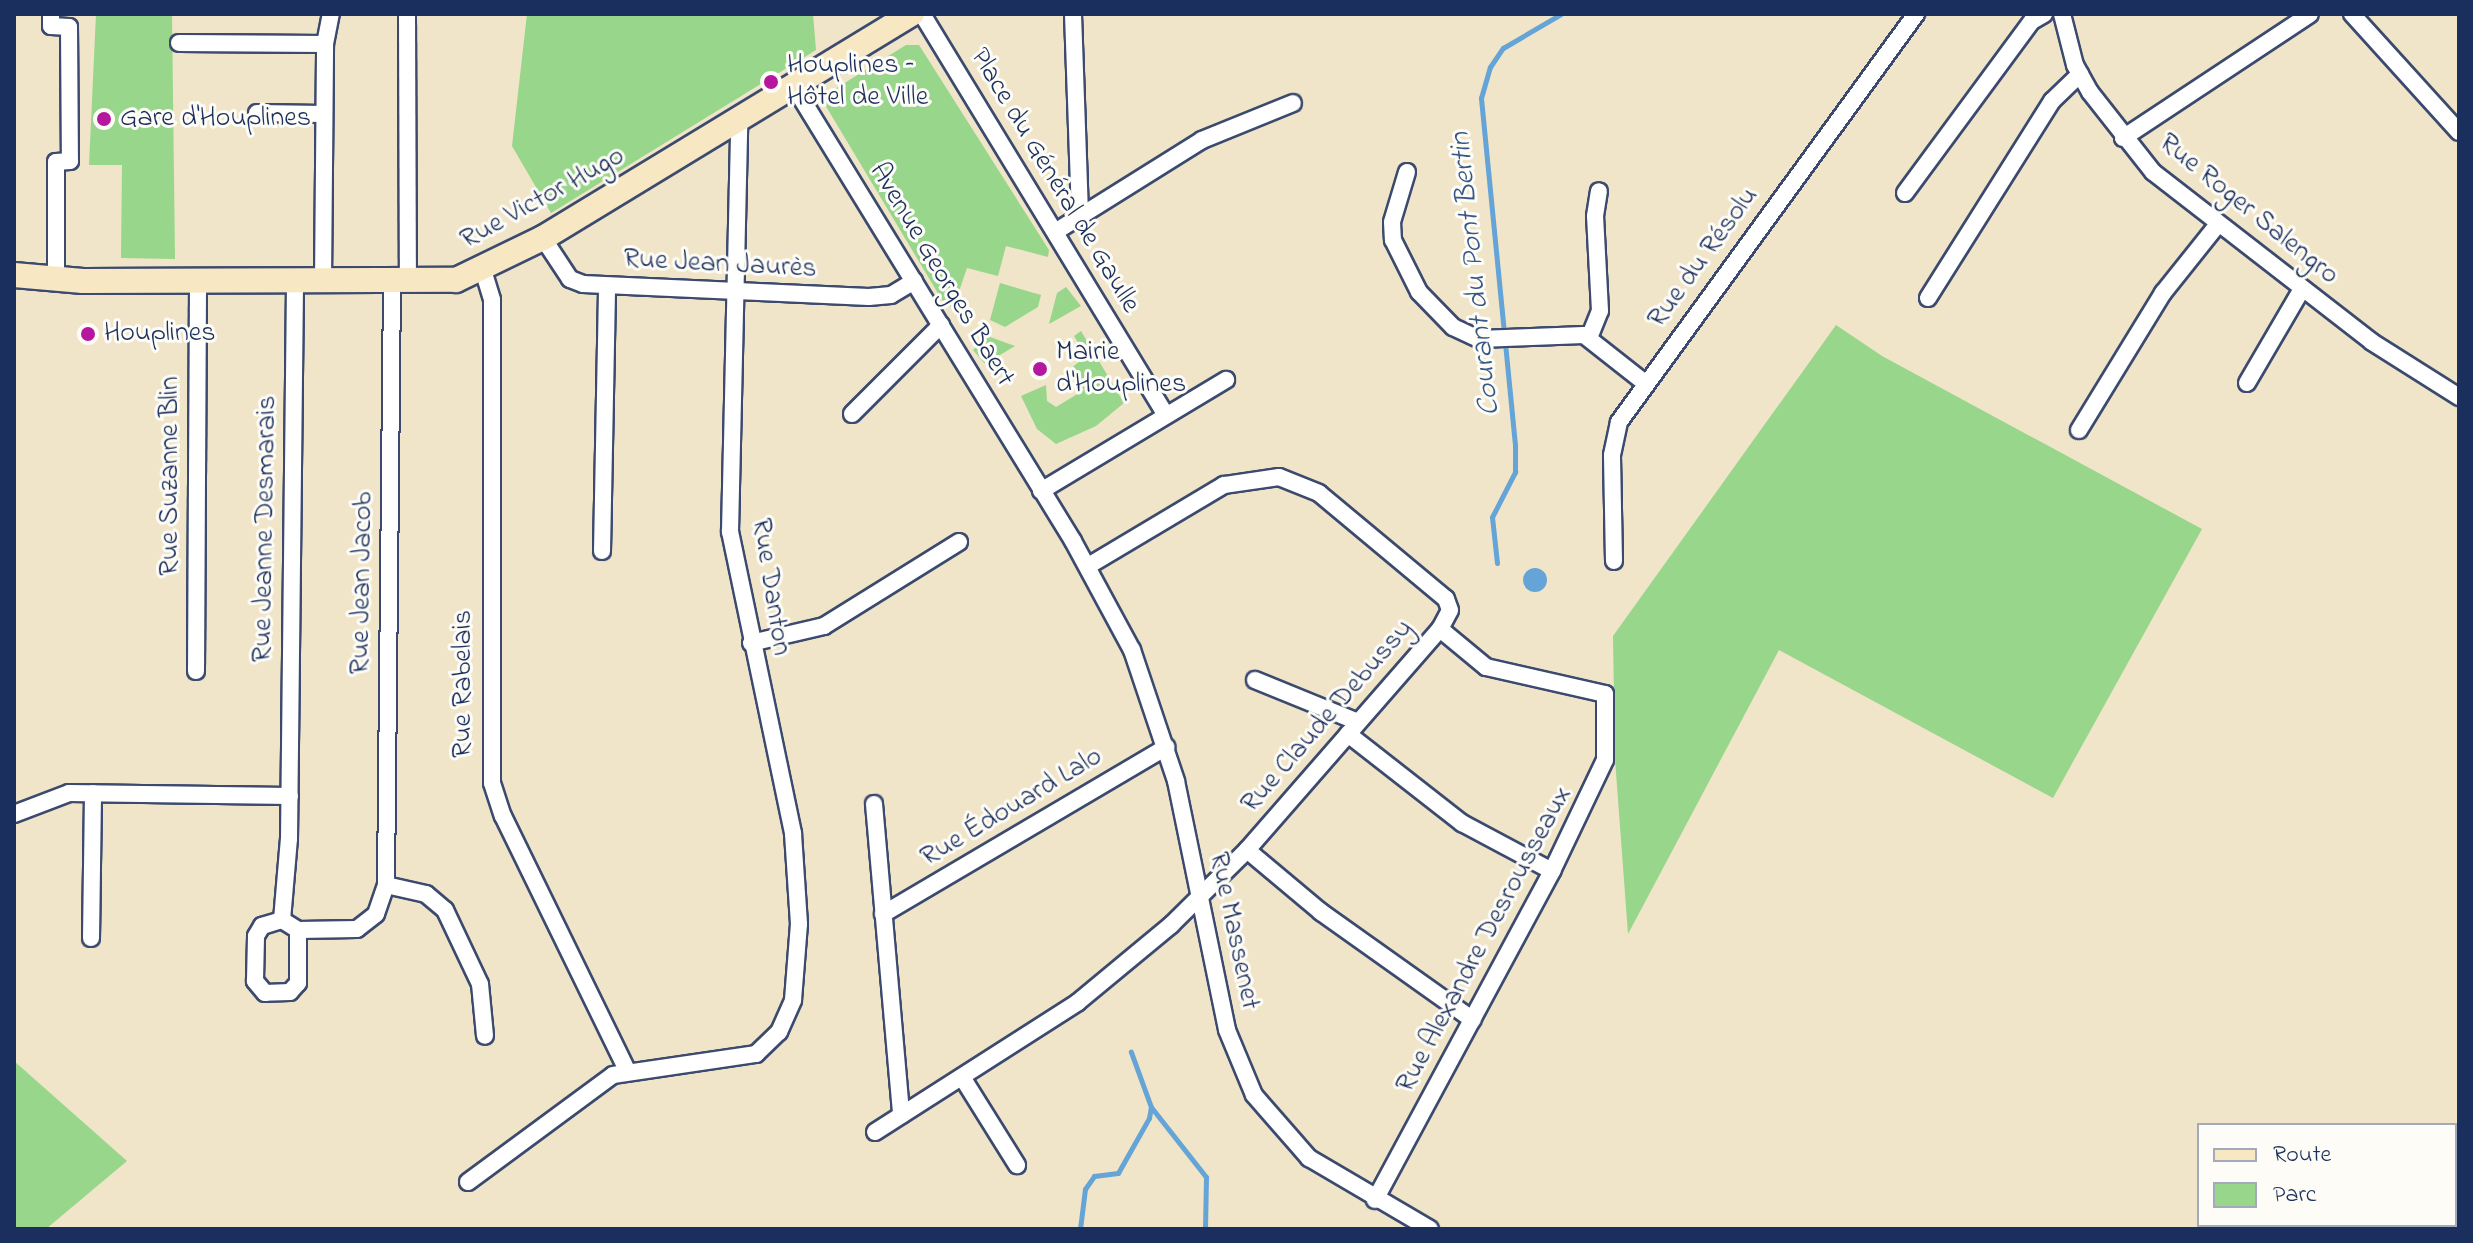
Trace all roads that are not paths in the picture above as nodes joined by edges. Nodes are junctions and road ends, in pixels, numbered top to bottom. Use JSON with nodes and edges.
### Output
{"nodes":[{"id":1,"x":51,"y":14,"type":"edge"},
{"id":2,"x":331,"y":14,"type":"edge"},
{"id":3,"x":407,"y":14,"type":"edge"},
{"id":4,"x":912,"y":14,"type":"edge"},
{"id":5,"x":922,"y":14,"type":"edge"},
{"id":6,"x":1073,"y":14,"type":"edge"},
{"id":7,"x":1916,"y":14,"type":"edge"},
{"id":8,"x":2044,"y":14,"type":"edge"},
{"id":9,"x":2062,"y":14,"type":"edge"},
{"id":10,"x":2310,"y":14,"type":"edge"},
{"id":11,"x":2352,"y":14,"type":"edge"},
{"id":12,"x":179,"y":43,"type":"dead end"},
{"id":13,"x":325,"y":44,"type":"junction"},
{"id":14,"x":2080,"y":74,"type":"junction"},
{"id":15,"x":795,"y":88,"type":"junction"},
{"id":16,"x":1293,"y":103,"type":"dead end"},
{"id":17,"x":257,"y":113,"type":"dead end"},
{"id":18,"x":324,"y":114,"type":"junction"},
{"id":19,"x":739,"y":120,"type":"junction"},
{"id":20,"x":2459,"y":132,"type":"edge"},
{"id":21,"x":2123,"y":138,"type":"junction"},
{"id":22,"x":1407,"y":172,"type":"dead end"},
{"id":23,"x":1599,"y":191,"type":"dead end"},
{"id":24,"x":1905,"y":193,"type":"dead end"},
{"id":25,"x":1080,"y":216,"type":"junction"},
{"id":26,"x":2218,"y":224,"type":"junction"},
{"id":27,"x":1055,"y":232,"type":"junction"},
{"id":28,"x":543,"y":238,"type":"junction"},
{"id":29,"x":483,"y":270,"type":"junction"},
{"id":30,"x":15,"y":275,"type":"edge"},
{"id":31,"x":56,"y":279,"type":"junction"},
{"id":32,"x":198,"y":281,"type":"junction"},
{"id":33,"x":914,"y":281,"type":"junction"},
{"id":34,"x":295,"y":282,"type":"junction"},
{"id":35,"x":323,"y":282,"type":"junction"},
{"id":36,"x":400,"y":282,"type":"junction"},
{"id":37,"x":607,"y":286,"type":"junction"},
{"id":38,"x":2302,"y":289,"type":"junction"},
{"id":39,"x":735,"y":292,"type":"junction"},
{"id":40,"x":1928,"y":298,"type":"dead end"},
{"id":41,"x":941,"y":325,"type":"junction"},
{"id":42,"x":1589,"y":338,"type":"junction"},
{"id":43,"x":1226,"y":380,"type":"dead end"},
{"id":44,"x":1645,"y":383,"type":"junction"},
{"id":45,"x":2247,"y":383,"type":"dead end"},
{"id":46,"x":2459,"y":397,"type":"edge"},
{"id":47,"x":852,"y":414,"type":"dead end"},
{"id":48,"x":1166,"y":415,"type":"junction"},
{"id":49,"x":2079,"y":430,"type":"dead end"},
{"id":50,"x":1041,"y":491,"type":"junction"},
{"id":51,"x":959,"y":542,"type":"dead end"},
{"id":52,"x":602,"y":551,"type":"dead end"},
{"id":53,"x":1614,"y":561,"type":"dead end"},
{"id":54,"x":1088,"y":566,"type":"junction"},
{"id":55,"x":1440,"y":629,"type":"junction"},
{"id":56,"x":751,"y":643,"type":"junction"},
{"id":57,"x":196,"y":671,"type":"dead end"},
{"id":58,"x":1255,"y":680,"type":"dead end"},
{"id":59,"x":1353,"y":728,"type":"junction"},
{"id":60,"x":1167,"y":747,"type":"junction"},
{"id":61,"x":93,"y":793,"type":"junction"},
{"id":62,"x":290,"y":796,"type":"junction"},
{"id":63,"x":874,"y":804,"type":"dead end"},
{"id":64,"x":14,"y":814,"type":"edge"},
{"id":65,"x":1247,"y":850,"type":"junction"},
{"id":66,"x":1552,"y":871,"type":"junction"},
{"id":67,"x":386,"y":885,"type":"junction"},
{"id":68,"x":1199,"y":898,"type":"junction"},
{"id":69,"x":883,"y":914,"type":"junction"},
{"id":70,"x":282,"y":920,"type":"junction"},
{"id":71,"x":298,"y":930,"type":"junction"},
{"id":72,"x":91,"y":938,"type":"dead end"},
{"id":73,"x":1473,"y":1020,"type":"junction"},
{"id":74,"x":485,"y":1036,"type":"dead end"},
{"id":75,"x":627,"y":1070,"type":"junction"},
{"id":76,"x":962,"y":1077,"type":"junction"},
{"id":77,"x":901,"y":1115,"type":"junction"},
{"id":78,"x":875,"y":1132,"type":"dead end"},
{"id":79,"x":1017,"y":1165,"type":"dead end"},
{"id":80,"x":468,"y":1182,"type":"dead end"},
{"id":81,"x":1375,"y":1200,"type":"junction"},
{"id":82,"x":1430,"y":1229,"type":"edge"}],
"edges":[{"from":1,"to":31,"type":"street"},
{"from":2,"to":13,"type":"street"},
{"from":3,"to":36,"type":"street","name":"Rue Jean Jacob"},
{"from":4,"to":15,"type":"main road","name":"Rue Victor Hugo"},
{"from":5,"to":27,"type":"street","name":"Place du Général de Gaulle"},
{"from":6,"to":25,"type":"street"},
{"from":7,"to":44,"type":"street","name":"Rue du Résolu"},
{"from":8,"to":24,"type":"street"},
{"from":9,"to":14,"type":"street","name":"Rue Roger Salengro"},
{"from":10,"to":21,"type":"street"},
{"from":11,"to":20,"type":"street"},
{"from":12,"to":13,"type":"street"},
{"from":13,"to":18,"type":"street"},
{"from":14,"to":21,"type":"street","name":"Rue Roger Salengro"},
{"from":14,"to":40,"type":"street"},
{"from":15,"to":19,"type":"main road","name":"Rue Victor Hugo"},
{"from":15,"to":33,"type":"street","name":"Avenue Georges Baert"},
{"from":16,"to":25,"type":"street"},
{"from":17,"to":18,"type":"street"},
{"from":18,"to":35,"type":"street"},
{"from":19,"to":28,"type":"main road","name":"Rue Victor Hugo"},
{"from":19,"to":39,"type":"street","name":"Rue Danton"},
{"from":21,"to":26,"type":"street","name":"Rue Roger Salengro"},
{"from":22,"to":42,"type":"street"},
{"from":23,"to":42,"type":"street"},
{"from":25,"to":27,"type":"street"},
{"from":26,"to":38,"type":"street","name":"Rue Roger Salengro"},
{"from":26,"to":49,"type":"street"},
{"from":27,"to":48,"type":"street","name":"Place du Général de Gaulle"},
{"from":28,"to":29,"type":"main road","name":"Rue Victor Hugo"},
{"from":28,"to":37,"type":"street","name":"Rue Jean Jaurès"},
{"from":29,"to":36,"type":"main road","name":"Rue Victor Hugo"},
{"from":29,"to":75,"type":"street","name":"Rue Rabelais"},
{"from":30,"to":31,"type":"main road","name":"Rue Victor Hugo"},
{"from":31,"to":32,"type":"main road","name":"Rue Victor Hugo"},
{"from":32,"to":34,"type":"main road","name":"Rue Victor Hugo"},
{"from":32,"to":57,"type":"street","name":"Rue Suzanne Blin"},
{"from":33,"to":39,"type":"street","name":"Rue Jean Jaurès"},
{"from":33,"to":41,"type":"street","name":"Avenue Georges Baert"},
{"from":34,"to":35,"type":"main road","name":"Rue Victor Hugo"},
{"from":34,"to":62,"type":"street","name":"Rue Jeanne Desmarais"},
{"from":35,"to":36,"type":"main road","name":"Rue Victor Hugo"},
{"from":36,"to":67,"type":"street","name":"Rue Jean Jacob"},
{"from":37,"to":39,"type":"street","name":"Rue Jean Jaurès"},
{"from":37,"to":52,"type":"street"},
{"from":38,"to":45,"type":"street"},
{"from":38,"to":46,"type":"street","name":"Rue Roger Salengro"},
{"from":39,"to":56,"type":"street","name":"Rue Danton"},
{"from":41,"to":47,"type":"street"},
{"from":41,"to":50,"type":"street","name":"Avenue Georges Baert"},
{"from":42,"to":44,"type":"street"},
{"from":43,"to":48,"type":"street"},
{"from":44,"to":53,"type":"street","name":"Rue du Résolu"},
{"from":48,"to":50,"type":"street"},
{"from":50,"to":54,"type":"street","name":"Avenue Georges Baert"},
{"from":51,"to":56,"type":"street"},
{"from":54,"to":55,"type":"street","name":"Rue Claude Debussy"},
{"from":54,"to":60,"type":"street","name":"Rue Massenet"},
{"from":55,"to":59,"type":"street","name":"Rue Claude Debussy"},
{"from":55,"to":66,"type":"street","name":"Rue Alexandre Desrousseaux"},
{"from":56,"to":75,"type":"street","name":"Rue Danton"},
{"from":58,"to":59,"type":"street"},
{"from":59,"to":65,"type":"street","name":"Rue Claude Debussy"},
{"from":59,"to":66,"type":"street"},
{"from":60,"to":68,"type":"street","name":"Rue Massenet"},
{"from":60,"to":69,"type":"street","name":"Rue Édouard Lalo"},
{"from":61,"to":62,"type":"street"},
{"from":61,"to":64,"type":"street"},
{"from":61,"to":72,"type":"street"},
{"from":62,"to":70,"type":"street","name":"Rue Jeanne Desmarais"},
{"from":63,"to":69,"type":"street"},
{"from":65,"to":68,"type":"street","name":"Rue Claude Debussy"},
{"from":65,"to":73,"type":"street"},
{"from":66,"to":73,"type":"street","name":"Rue Alexandre Desrousseaux"},
{"from":67,"to":71,"type":"street"},
{"from":67,"to":74,"type":"street"},
{"from":68,"to":76,"type":"street","name":"Rue Claude Debussy"},
{"from":68,"to":81,"type":"street","name":"Rue Massenet"},
{"from":69,"to":77,"type":"street"},
{"from":70,"to":71,"type":"street"},
{"from":70,"to":71,"type":"street"},
{"from":73,"to":81,"type":"street","name":"Rue Alexandre Desrousseaux"},
{"from":75,"to":80,"type":"street"},
{"from":76,"to":77,"type":"street","name":"Rue Claude Debussy"},
{"from":76,"to":79,"type":"street"},
{"from":77,"to":78,"type":"street","name":"Rue Claude Debussy"},
{"from":81,"to":82,"type":"street","name":"Rue Massenet"}]}
